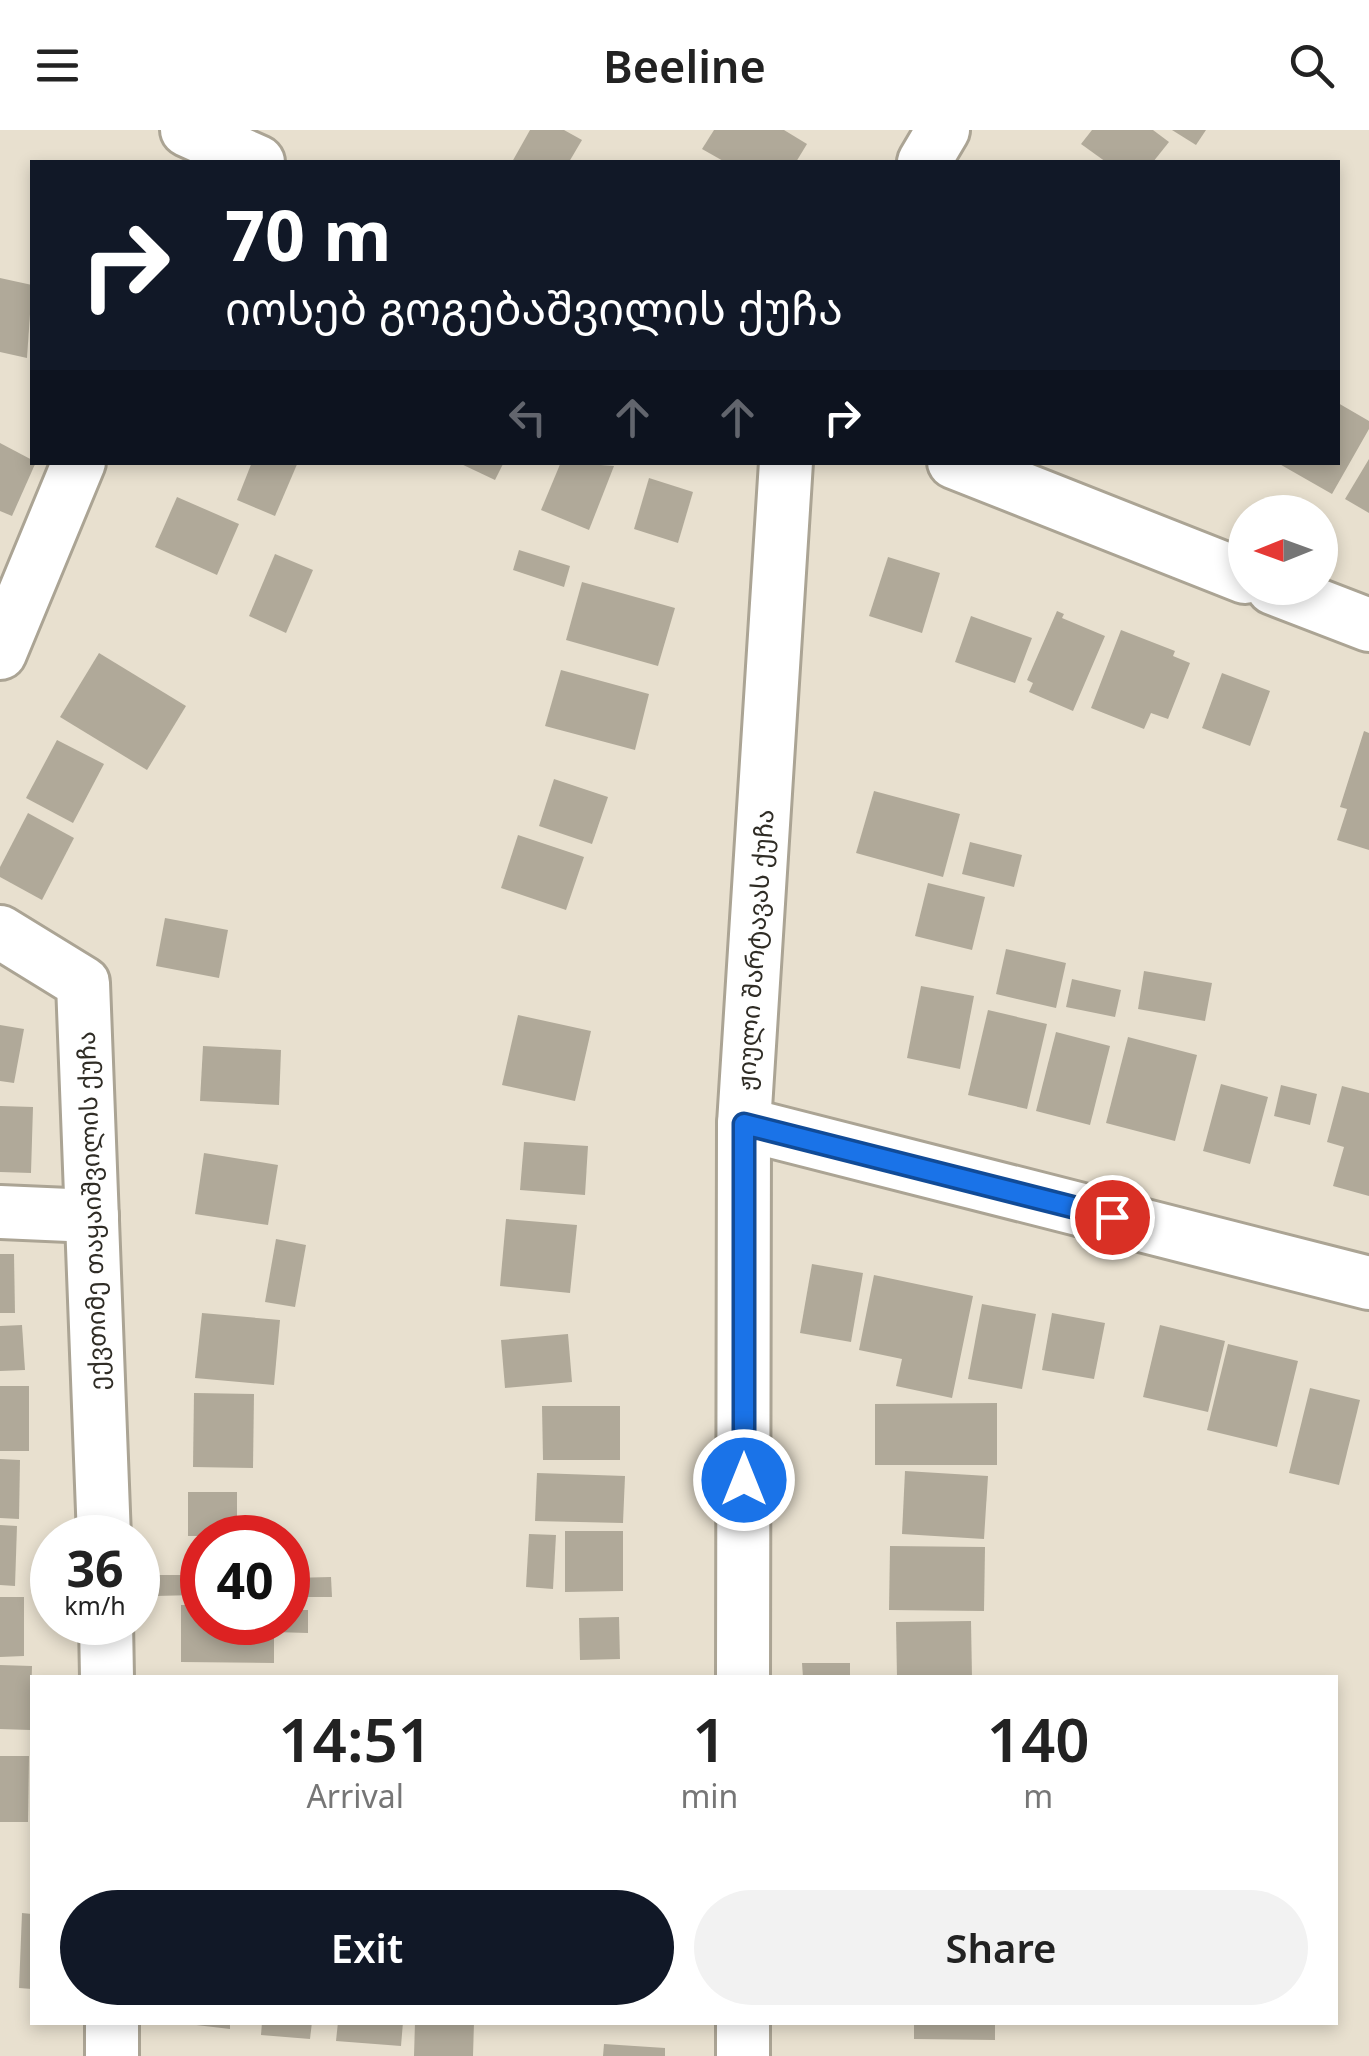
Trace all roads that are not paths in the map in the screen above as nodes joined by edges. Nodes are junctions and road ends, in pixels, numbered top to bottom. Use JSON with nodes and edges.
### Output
{"nodes":[{"id":1,"x":944,"y":130,"type":"edge"},
{"id":2,"x":925,"y":160,"type":"edge"},
{"id":3,"x":79,"y":465,"type":"edge"},
{"id":4,"x":786,"y":465,"type":"edge"},
{"id":5,"x":962,"y":465,"type":"edge"},
{"id":6,"x":1228,"y":570,"type":"edge"},
{"id":7,"x":1317,"y":605,"type":"edge"},
{"id":8,"x":1369,"y":625,"type":"edge"},
{"id":9,"x":0,"y":653,"type":"edge"},
{"id":10,"x":0,"y":932,"type":"edge"},
{"id":11,"x":744,"y":1124,"type":"junction"},
{"id":12,"x":0,"y":1212,"type":"edge"},
{"id":13,"x":92,"y":1216,"type":"junction"},
{"id":14,"x":1369,"y":1283,"type":"edge"},
{"id":15,"x":103,"y":1515,"type":"edge"},
{"id":16,"x":106,"y":1645,"type":"edge"},
{"id":17,"x":107,"y":1675,"type":"edge"},
{"id":18,"x":744,"y":1675,"type":"edge"},
{"id":19,"x":112,"y":2025,"type":"edge"},
{"id":20,"x":743,"y":2025,"type":"edge"},
{"id":21,"x":112,"y":2056,"type":"edge"},
{"id":22,"x":743,"y":2056,"type":"edge"}],
"edges":[{"from":1,"to":2,"type":"street"},
{"from":3,"to":9,"type":"street"},
{"from":4,"to":11,"type":"street","name":"ჟიული შარტავას ქუჩა"},
{"from":5,"to":6,"type":"street"},
{"from":7,"to":8,"type":"street"},
{"from":10,"to":13,"type":"street","name":"ექვთიმე თაყაიშვილის ქუჩა"},
{"from":11,"to":14,"type":"street"},
{"from":11,"to":18,"type":"street","name":"ჟიული შარტავას ქუჩა"},
{"from":12,"to":13,"type":"street"},
{"from":13,"to":15,"type":"street","name":"ექვთიმე თაყაიშვილის ქუჩა"},
{"from":16,"to":17,"type":"street"},
{"from":19,"to":21,"type":"street"},
{"from":20,"to":22,"type":"street"}]}
